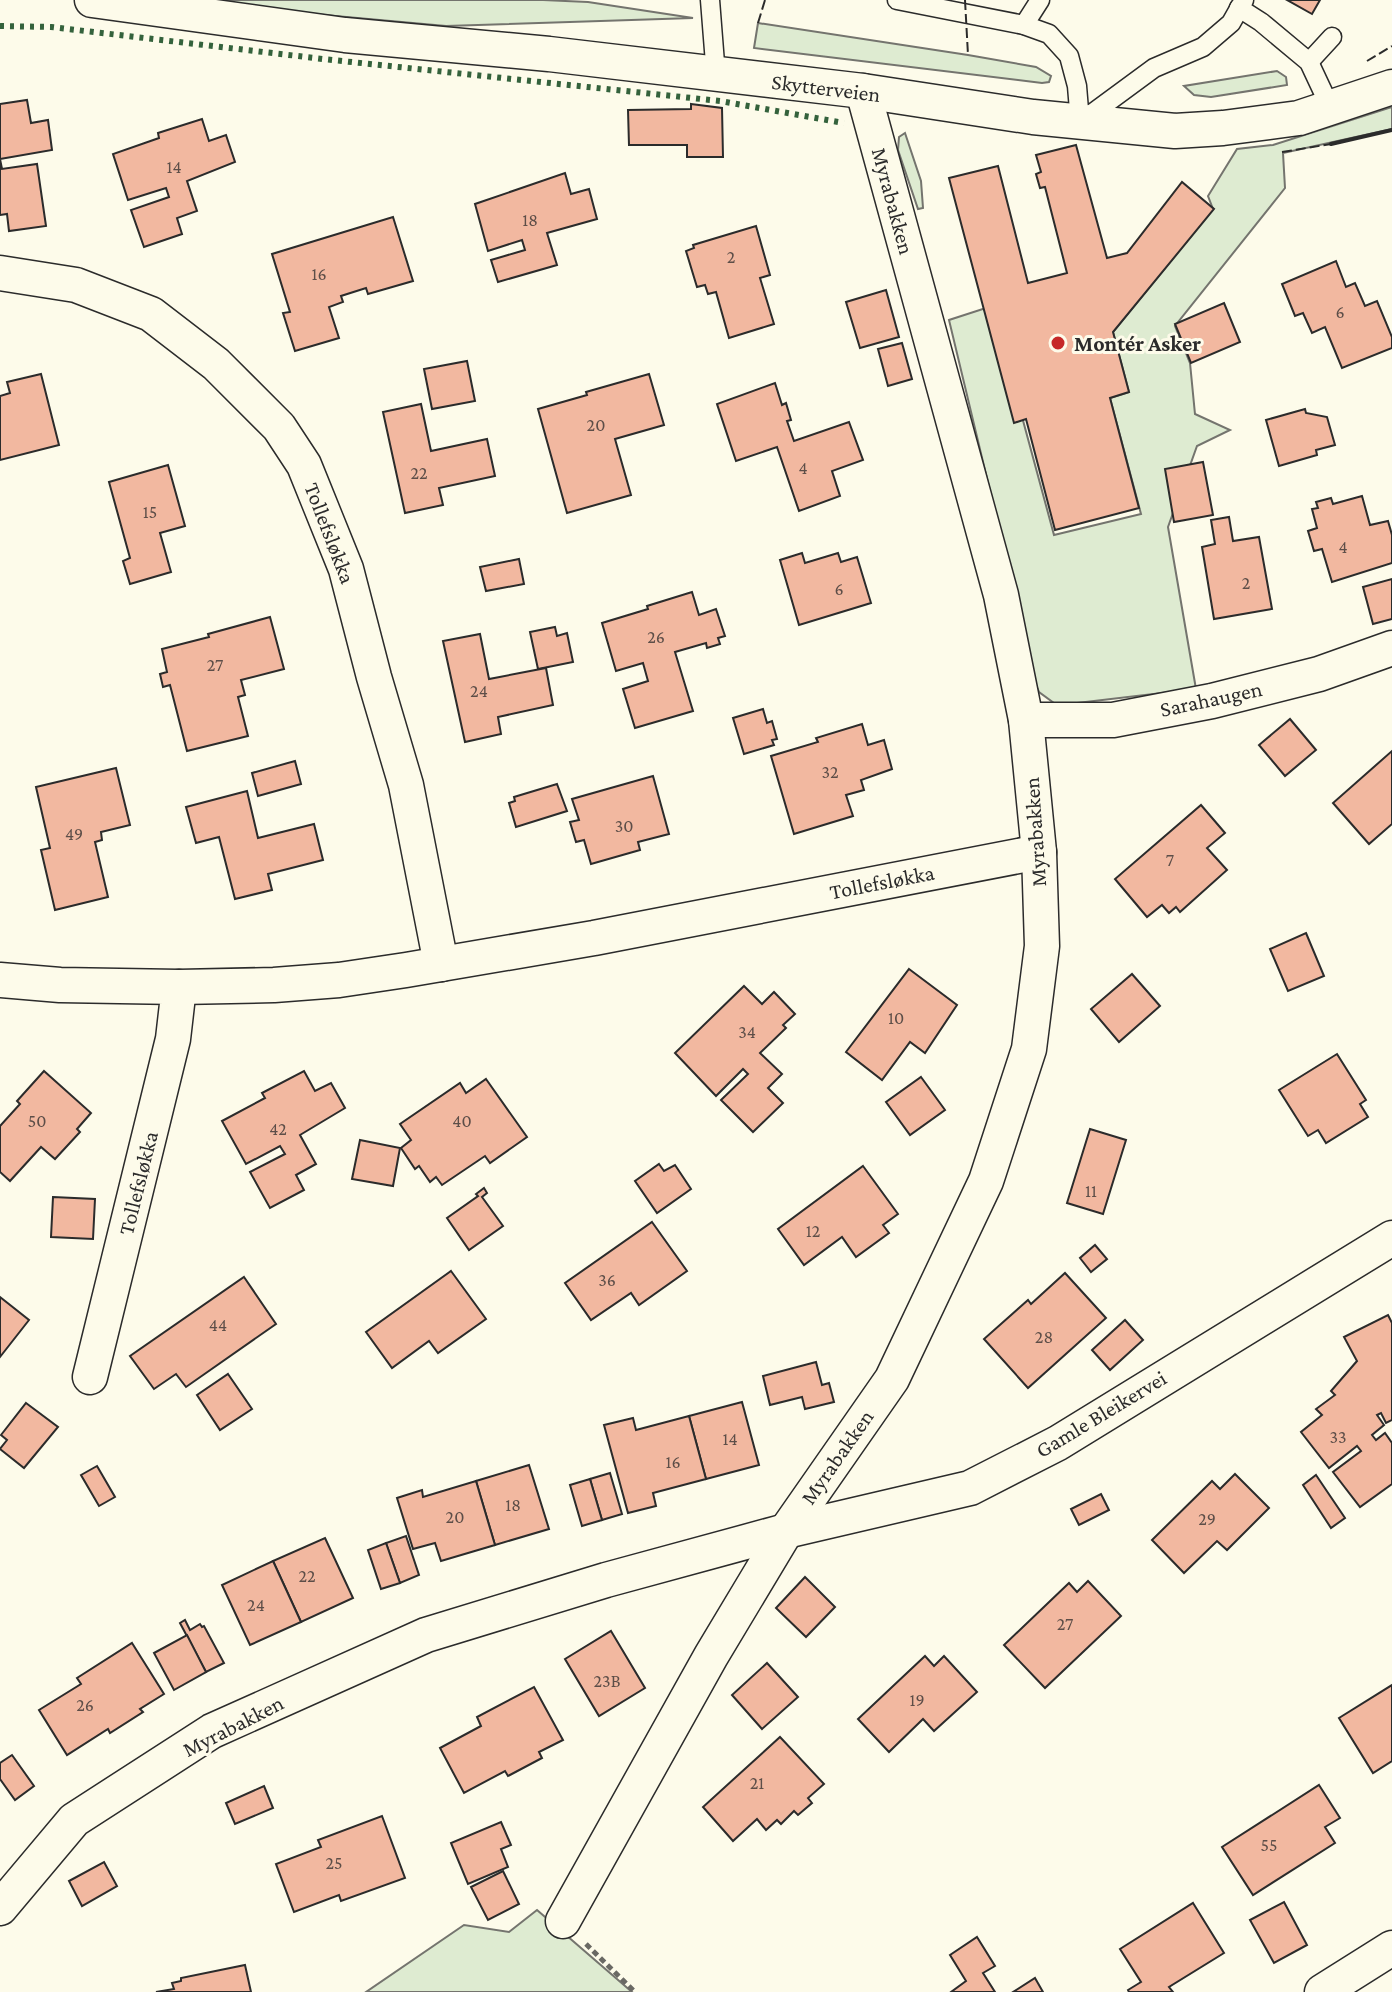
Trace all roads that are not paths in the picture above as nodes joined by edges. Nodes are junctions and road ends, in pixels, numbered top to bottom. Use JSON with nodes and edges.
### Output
{"nodes":[{"id":1,"x":92,"y":0,"type":"edge"},
{"id":2,"x":710,"y":0,"type":"edge"},
{"id":3,"x":897,"y":0,"type":"edge"},
{"id":4,"x":1040,"y":0,"type":"edge"},
{"id":5,"x":1242,"y":4,"type":"edge"},
{"id":6,"x":260,"y":12,"type":"edge"},
{"id":7,"x":1024,"y":25,"type":"junction"},
{"id":8,"x":1332,"y":37,"type":"dead end"},
{"id":9,"x":1309,"y":62,"type":"junction"},
{"id":10,"x":716,"y":76,"type":"junction"},
{"id":11,"x":1388,"y":87,"type":"edge"},
{"id":12,"x":863,"y":91,"type":"junction"},
{"id":13,"x":1331,"y":109,"type":"junction"},
{"id":14,"x":1080,"y":122,"type":"junction"},
{"id":15,"x":0,"y":273,"type":"edge"},
{"id":16,"x":1392,"y":648,"type":"edge"},
{"id":17,"x":1026,"y":720,"type":"junction"},
{"id":18,"x":1039,"y":852,"type":"junction"},
{"id":19,"x":441,"y":964,"type":"junction"},
{"id":20,"x":0,"y":980,"type":"edge"},
{"id":21,"x":179,"y":987,"type":"junction"},
{"id":22,"x":1392,"y":1238,"type":"edge"},
{"id":23,"x":90,"y":1377,"type":"dead end"},
{"id":24,"x":786,"y":1531,"type":"junction"},
{"id":25,"x":0,"y":1908,"type":"edge"},
{"id":26,"x":563,"y":1921,"type":"road end"},
{"id":27,"x":1392,"y":1948,"type":"edge"},
{"id":28,"x":1322,"y":1992,"type":"edge"}],
"edges":[{"from":1,"to":6,"type":"street","name":"Skytterveien"},
{"from":2,"to":10,"type":"lane"},
{"from":3,"to":7,"type":"lane"},
{"from":4,"to":7,"type":"lane"},
{"from":5,"to":9,"type":"lane"},
{"from":5,"to":14,"type":"lane"},
{"from":6,"to":10,"type":"street","name":"Skytterveien"},
{"from":7,"to":14,"type":"lane"},
{"from":8,"to":9,"type":"lane"},
{"from":9,"to":13,"type":"lane"},
{"from":10,"to":12,"type":"street","name":"Skytterveien"},
{"from":11,"to":13,"type":"street","name":"Skytterveien"},
{"from":12,"to":14,"type":"street","name":"Skytterveien"},
{"from":12,"to":17,"type":"street","name":"Myrabakken"},
{"from":13,"to":14,"type":"street","name":"Skytterveien"},
{"from":15,"to":19,"type":"street","name":"Tollefsløkka"},
{"from":16,"to":17,"type":"street","name":"Sarahaugen"},
{"from":17,"to":18,"type":"street","name":"Myrabakken"},
{"from":18,"to":19,"type":"street","name":"Tollefsløkka"},
{"from":18,"to":24,"type":"street","name":"Myrabakken"},
{"from":19,"to":21,"type":"street","name":"Tollefsløkka"},
{"from":20,"to":21,"type":"street","name":"Tollefsløkka"},
{"from":21,"to":23,"type":"street","name":"Tollefsløkka"},
{"from":22,"to":24,"type":"street","name":"Gamle Bleikervei"},
{"from":24,"to":25,"type":"street","name":"Myrabakken"},
{"from":24,"to":26,"type":"street","name":"Myrabakken"},
{"from":27,"to":28,"type":"street"}]}
